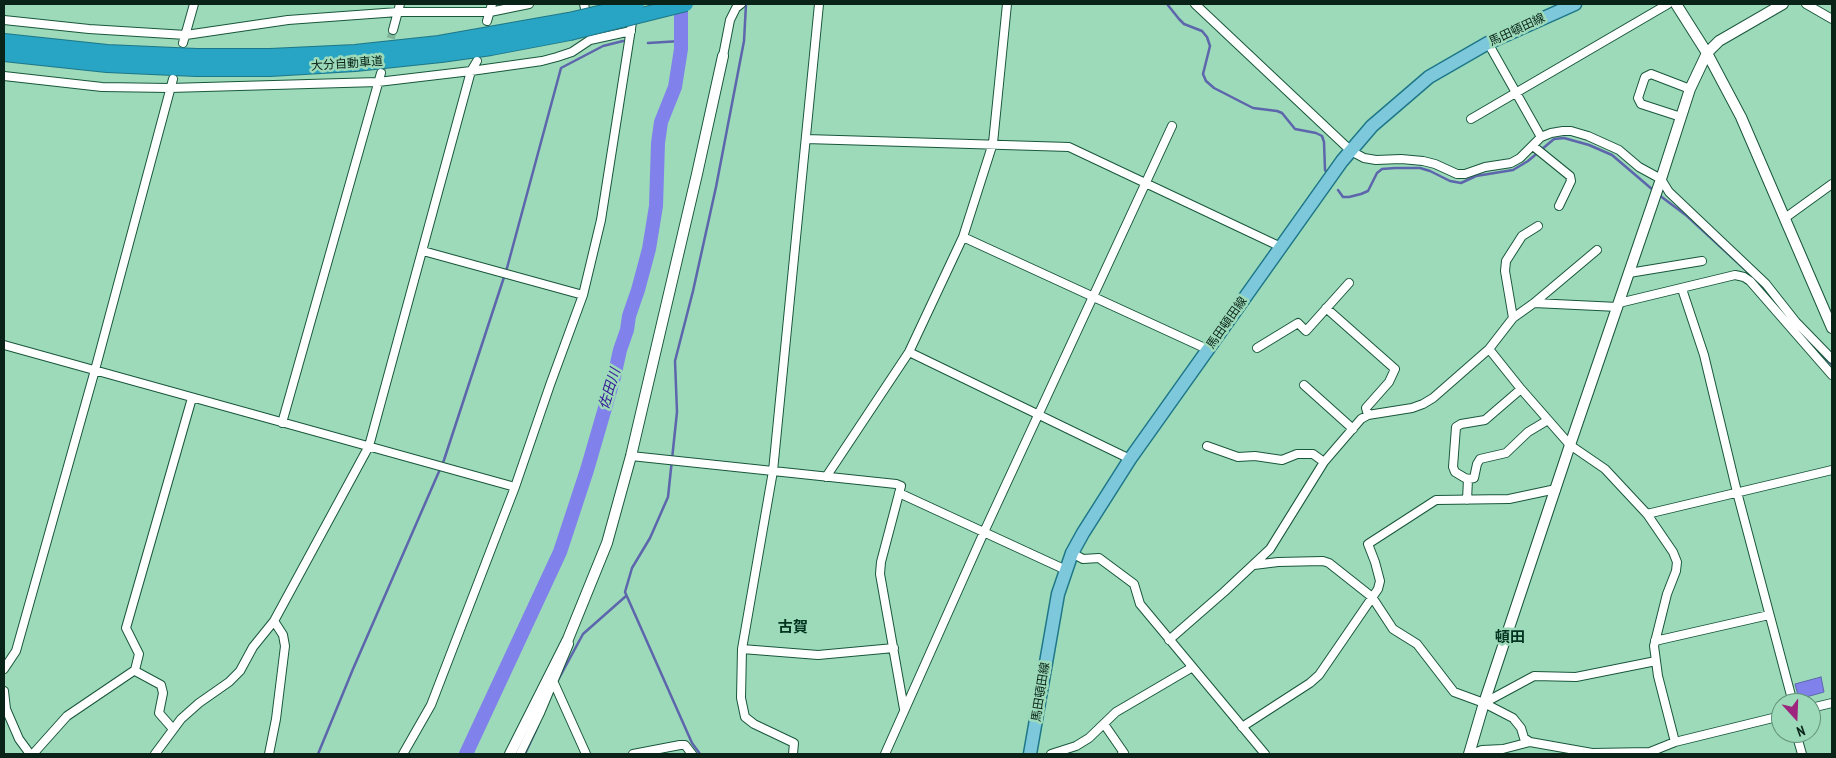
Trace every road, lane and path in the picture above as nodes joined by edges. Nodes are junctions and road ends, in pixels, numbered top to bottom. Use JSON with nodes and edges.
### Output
{"nodes":[{"id":1,"x":194,"y":4,"type":"edge"},
{"id":2,"x":400,"y":4,"type":"edge"},
{"id":3,"x":492,"y":4,"type":"edge"},
{"id":4,"x":529,"y":4,"type":"edge"},
{"id":5,"x":584,"y":4,"type":"edge"},
{"id":6,"x":636,"y":4,"type":"edge"},
{"id":7,"x":686,"y":4,"type":"edge"},
{"id":8,"x":741,"y":4,"type":"edge"},
{"id":9,"x":819,"y":4,"type":"edge"},
{"id":10,"x":1007,"y":4,"type":"edge"},
{"id":11,"x":1195,"y":4,"type":"edge"},
{"id":12,"x":1575,"y":4,"type":"edge"},
{"id":13,"x":1668,"y":4,"type":"edge"},
{"id":14,"x":1676,"y":4,"type":"edge"},
{"id":15,"x":1783,"y":4,"type":"edge"},
{"id":16,"x":1806,"y":4,"type":"edge"},
{"id":17,"x":398,"y":12,"type":"junction"},
{"id":18,"x":490,"y":12,"type":"junction"},
{"id":19,"x":1832,"y":19,"type":"edge"},
{"id":20,"x":4,"y":20,"type":"edge"},
{"id":21,"x":487,"y":21,"type":"dead end"},
{"id":22,"x":569,"y":26,"type":"junction"},
{"id":23,"x":393,"y":30,"type":"tunnel mouth"},
{"id":24,"x":632,"y":31,"type":"junction"},
{"id":25,"x":185,"y":39,"type":"junction"},
{"id":26,"x":590,"y":40,"type":"junction"},
{"id":27,"x":4,"y":41,"type":"edge"},
{"id":28,"x":1488,"y":43,"type":"junction"},
{"id":29,"x":1708,"y":52,"type":"junction"},
{"id":30,"x":4,"y":54,"type":"edge"},
{"id":31,"x":723,"y":56,"type":"joint"},
{"id":32,"x":477,"y":61,"type":"dead end"},
{"id":33,"x":472,"y":71,"type":"junction"},
{"id":34,"x":381,"y":73,"type":"tunnel mouth"},
{"id":35,"x":4,"y":76,"type":"edge"},
{"id":36,"x":378,"y":82,"type":"junction"},
{"id":37,"x":171,"y":84,"type":"junction"},
{"id":38,"x":1690,"y":89,"type":"junction"},
{"id":39,"x":1516,"y":92,"type":"junction"},
{"id":40,"x":1681,"y":117,"type":"junction"},
{"id":41,"x":1470,"y":119,"type":"dead end"},
{"id":42,"x":1172,"y":126,"type":"dead end"},
{"id":43,"x":1541,"y":137,"type":"junction"},
{"id":44,"x":806,"y":139,"type":"junction"},
{"id":45,"x":993,"y":143,"type":"junction"},
{"id":46,"x":1536,"y":149,"type":"junction"},
{"id":47,"x":1351,"y":151,"type":"junction"},
{"id":48,"x":1145,"y":182,"type":"junction"},
{"id":49,"x":1660,"y":182,"type":"junction"},
{"id":50,"x":1832,"y":184,"type":"edge"},
{"id":51,"x":1559,"y":206,"type":"dead end"},
{"id":52,"x":1785,"y":218,"type":"junction"},
{"id":53,"x":1538,"y":226,"type":"dead end"},
{"id":54,"x":963,"y":237,"type":"junction"},
{"id":55,"x":1281,"y":247,"type":"junction"},
{"id":56,"x":1597,"y":250,"type":"dead end"},
{"id":57,"x":423,"y":251,"type":"junction"},
{"id":58,"x":1702,"y":262,"type":"dead end"},
{"id":59,"x":1629,"y":273,"type":"junction"},
{"id":60,"x":1349,"y":283,"type":"dead end"},
{"id":61,"x":1682,"y":289,"type":"junction"},
{"id":62,"x":584,"y":295,"type":"junction"},
{"id":63,"x":1093,"y":296,"type":"junction"},
{"id":64,"x":1534,"y":303,"type":"junction"},
{"id":65,"x":1618,"y":305,"type":"junction"},
{"id":66,"x":1326,"y":308,"type":"junction"},
{"id":67,"x":1513,"y":318,"type":"junction"},
{"id":68,"x":1832,"y":328,"type":"edge"},
{"id":69,"x":4,"y":345,"type":"edge"},
{"id":70,"x":1257,"y":348,"type":"dead end"},
{"id":71,"x":1489,"y":349,"type":"junction"},
{"id":72,"x":1209,"y":350,"type":"junction"},
{"id":73,"x":909,"y":352,"type":"junction"},
{"id":74,"x":1832,"y":359,"type":"edge"},
{"id":75,"x":95,"y":370,"type":"junction"},
{"id":76,"x":1832,"y":374,"type":"edge"},
{"id":77,"x":1304,"y":385,"type":"dead end"},
{"id":78,"x":1521,"y":389,"type":"junction"},
{"id":79,"x":192,"y":398,"type":"junction"},
{"id":80,"x":1038,"y":413,"type":"junction"},
{"id":81,"x":1368,"y":414,"type":"junction"},
{"id":82,"x":1548,"y":420,"type":"junction"},
{"id":83,"x":282,"y":423,"type":"junction"},
{"id":84,"x":1353,"y":429,"type":"junction"},
{"id":85,"x":1570,"y":445,"type":"junction"},
{"id":86,"x":369,"y":446,"type":"junction"},
{"id":87,"x":1207,"y":446,"type":"dead end"},
{"id":88,"x":631,"y":456,"type":"junction"},
{"id":89,"x":1130,"y":459,"type":"junction"},
{"id":90,"x":1324,"y":462,"type":"junction"},
{"id":91,"x":1832,"y":470,"type":"edge"},
{"id":92,"x":773,"y":471,"type":"junction"},
{"id":93,"x":826,"y":477,"type":"junction"},
{"id":94,"x":1468,"y":479,"type":"junction"},
{"id":95,"x":515,"y":487,"type":"junction"},
{"id":96,"x":1556,"y":489,"type":"junction"},
{"id":97,"x":1737,"y":492,"type":"junction"},
{"id":98,"x":899,"y":493,"type":"junction"},
{"id":99,"x":1466,"y":500,"type":"junction"},
{"id":100,"x":1647,"y":514,"type":"junction"},
{"id":101,"x":984,"y":532,"type":"junction"},
{"id":102,"x":1072,"y":554,"type":"junction"},
{"id":103,"x":1254,"y":565,"type":"junction"},
{"id":104,"x":1066,"y":570,"type":"junction"},
{"id":105,"x":1372,"y":597,"type":"junction"},
{"id":106,"x":1769,"y":615,"type":"junction"},
{"id":107,"x":274,"y":621,"type":"junction"},
{"id":108,"x":571,"y":632,"type":"junction"},
{"id":109,"x":1169,"y":640,"type":"junction"},
{"id":110,"x":1655,"y":641,"type":"junction"},
{"id":111,"x":894,"y":648,"type":"junction"},
{"id":112,"x":742,"y":649,"type":"junction"},
{"id":113,"x":1656,"y":661,"type":"junction"},
{"id":114,"x":1191,"y":668,"type":"junction"},
{"id":115,"x":4,"y":670,"type":"edge"},
{"id":116,"x":137,"y":672,"type":"dead end"},
{"id":117,"x":554,"y":683,"type":"junction"},
{"id":118,"x":4,"y":691,"type":"edge"},
{"id":119,"x":1790,"y":693,"type":"edge"},
{"id":120,"x":1484,"y":703,"type":"junction"},
{"id":121,"x":904,"y":709,"type":"junction"},
{"id":122,"x":1771,"y":718,"type":"edge"},
{"id":123,"x":1104,"y":724,"type":"junction"},
{"id":124,"x":1242,"y":727,"type":"junction"},
{"id":125,"x":173,"y":729,"type":"junction"},
{"id":126,"x":1530,"y":742,"type":"junction"},
{"id":127,"x":1675,"y":742,"type":"junction"},
{"id":128,"x":1562,"y":751,"type":"edge"},
{"id":129,"x":1504,"y":752,"type":"edge"},
{"id":130,"x":1603,"y":753,"type":"edge"},
{"id":131,"x":32,"y":754,"type":"edge"},
{"id":132,"x":154,"y":754,"type":"edge"},
{"id":133,"x":269,"y":754,"type":"edge"},
{"id":134,"x":403,"y":754,"type":"edge"},
{"id":135,"x":510,"y":754,"type":"edge"},
{"id":136,"x":520,"y":754,"type":"edge"},
{"id":137,"x":586,"y":754,"type":"edge"},
{"id":138,"x":633,"y":754,"type":"edge"},
{"id":139,"x":692,"y":754,"type":"edge"},
{"id":140,"x":793,"y":754,"type":"edge"},
{"id":141,"x":885,"y":754,"type":"edge"},
{"id":142,"x":1030,"y":754,"type":"edge"},
{"id":143,"x":1051,"y":754,"type":"edge"},
{"id":144,"x":1122,"y":754,"type":"edge"},
{"id":145,"x":1264,"y":754,"type":"edge"},
{"id":146,"x":1470,"y":754,"type":"edge"}],
"edges":[{"from":1,"to":25,"type":"street"},
{"from":2,"to":17,"type":"street"},
{"from":3,"to":18,"type":"street"},
{"from":4,"to":18,"type":"street"},
{"from":5,"to":26,"type":"street"},
{"from":6,"to":22,"type":"highway","name":"大分自動車道","bridge":true},
{"from":6,"to":24,"type":"street"},
{"from":7,"to":22,"type":"highway","name":"大分自動車道","bridge":true},
{"from":8,"to":31,"type":"street"},
{"from":9,"to":44,"type":"street"},
{"from":10,"to":45,"type":"street"},
{"from":11,"to":47,"type":"street"},
{"from":12,"to":28,"type":"main road","name":"馬田頓田線"},
{"from":13,"to":39,"type":"street"},
{"from":14,"to":29,"type":"street"},
{"from":15,"to":29,"type":"street"},
{"from":16,"to":19,"type":"street"},
{"from":17,"to":18,"type":"street"},
{"from":17,"to":23,"type":"street"},
{"from":17,"to":25,"type":"street"},
{"from":18,"to":21,"type":"street"},
{"from":20,"to":25,"type":"street"},
{"from":22,"to":27,"type":"highway","name":"大分自動車道"},
{"from":22,"to":30,"type":"highway","name":"大分自動車道"},
{"from":24,"to":26,"type":"street"},
{"from":24,"to":62,"type":"street"},
{"from":26,"to":33,"type":"street"},
{"from":28,"to":39,"type":"street"},
{"from":28,"to":47,"type":"main road","name":"馬田頓田線"},
{"from":29,"to":38,"type":"street"},
{"from":29,"to":52,"type":"street"},
{"from":31,"to":88,"type":"street"},
{"from":32,"to":33,"type":"street"},
{"from":33,"to":36,"type":"street"},
{"from":33,"to":57,"type":"street"},
{"from":34,"to":36,"type":"street"},
{"from":35,"to":37,"type":"street"},
{"from":36,"to":37,"type":"street"},
{"from":36,"to":83,"type":"street"},
{"from":37,"to":75,"type":"street"},
{"from":38,"to":40,"type":"street"},
{"from":38,"to":40,"type":"street"},
{"from":39,"to":41,"type":"street"},
{"from":39,"to":43,"type":"street"},
{"from":40,"to":49,"type":"street"},
{"from":42,"to":48,"type":"street"},
{"from":43,"to":46,"type":"street"},
{"from":43,"to":49,"type":"street"},
{"from":44,"to":45,"type":"street"},
{"from":44,"to":92,"type":"street"},
{"from":45,"to":48,"type":"street"},
{"from":45,"to":54,"type":"street"},
{"from":46,"to":47,"type":"street"},
{"from":46,"to":51,"type":"street"},
{"from":47,"to":55,"type":"main road","name":"馬田頓田線"},
{"from":48,"to":55,"type":"street"},
{"from":48,"to":63,"type":"street"},
{"from":49,"to":59,"type":"street"},
{"from":49,"to":74,"type":"street"},
{"from":50,"to":52,"type":"street"},
{"from":52,"to":68,"type":"street"},
{"from":53,"to":67,"type":"street"},
{"from":54,"to":63,"type":"street"},
{"from":54,"to":73,"type":"street"},
{"from":55,"to":72,"type":"main road","name":"馬田頓田線"},
{"from":56,"to":64,"type":"street"},
{"from":57,"to":62,"type":"street"},
{"from":57,"to":86,"type":"street"},
{"from":58,"to":59,"type":"street"},
{"from":59,"to":65,"type":"street"},
{"from":60,"to":66,"type":"street"},
{"from":61,"to":65,"type":"street"},
{"from":61,"to":76,"type":"street"},
{"from":61,"to":97,"type":"street"},
{"from":62,"to":95,"type":"street"},
{"from":63,"to":72,"type":"street"},
{"from":63,"to":80,"type":"street"},
{"from":64,"to":65,"type":"street"},
{"from":64,"to":67,"type":"street"},
{"from":65,"to":85,"type":"street"},
{"from":66,"to":70,"type":"street"},
{"from":66,"to":81,"type":"street"},
{"from":67,"to":71,"type":"street"},
{"from":69,"to":75,"type":"street"},
{"from":71,"to":78,"type":"street"},
{"from":71,"to":81,"type":"street"},
{"from":72,"to":89,"type":"main road","name":"馬田頓田線"},
{"from":73,"to":80,"type":"street"},
{"from":73,"to":93,"type":"street"},
{"from":75,"to":79,"type":"street"},
{"from":75,"to":115,"type":"street"},
{"from":77,"to":84,"type":"street"},
{"from":78,"to":82,"type":"street"},
{"from":78,"to":94,"type":"street"},
{"from":79,"to":83,"type":"street"},
{"from":79,"to":131,"type":"street"},
{"from":80,"to":89,"type":"street"},
{"from":80,"to":101,"type":"street"},
{"from":81,"to":84,"type":"street"},
{"from":82,"to":85,"type":"street"},
{"from":82,"to":94,"type":"street"},
{"from":83,"to":86,"type":"street"},
{"from":84,"to":90,"type":"street"},
{"from":85,"to":96,"type":"street"},
{"from":85,"to":100,"type":"street"},
{"from":86,"to":95,"type":"street"},
{"from":86,"to":107,"type":"street"},
{"from":87,"to":90,"type":"street"},
{"from":88,"to":92,"type":"street"},
{"from":88,"to":108,"type":"street"},
{"from":89,"to":102,"type":"main road","name":"馬田頓田線"},
{"from":90,"to":103,"type":"street"},
{"from":91,"to":97,"type":"street"},
{"from":92,"to":93,"type":"street"},
{"from":92,"to":112,"type":"street"},
{"from":93,"to":98,"type":"street"},
{"from":94,"to":99,"type":"street"},
{"from":95,"to":134,"type":"street"},
{"from":96,"to":99,"type":"street"},
{"from":96,"to":120,"type":"street"},
{"from":97,"to":100,"type":"street"},
{"from":97,"to":106,"type":"street"},
{"from":98,"to":101,"type":"street"},
{"from":98,"to":111,"type":"street"},
{"from":99,"to":105,"type":"street"},
{"from":100,"to":110,"type":"street"},
{"from":101,"to":104,"type":"street"},
{"from":101,"to":121,"type":"street"},
{"from":102,"to":104,"type":"main road","name":"馬田頓田線"},
{"from":102,"to":109,"type":"street"},
{"from":103,"to":105,"type":"street"},
{"from":103,"to":109,"type":"street"},
{"from":104,"to":142,"type":"main road","name":"馬田頓田線"},
{"from":105,"to":120,"type":"street"},
{"from":105,"to":124,"type":"street"},
{"from":106,"to":110,"type":"street"},
{"from":106,"to":119,"type":"street"},
{"from":107,"to":125,"type":"street"},
{"from":107,"to":133,"type":"street"},
{"from":108,"to":117,"type":"street"},
{"from":108,"to":135,"type":"street"},
{"from":109,"to":114,"type":"street"},
{"from":110,"to":113,"type":"street"},
{"from":111,"to":112,"type":"street"},
{"from":111,"to":121,"type":"street"},
{"from":112,"to":140,"type":"street"},
{"from":113,"to":120,"type":"street"},
{"from":113,"to":127,"type":"street"},
{"from":114,"to":123,"type":"street"},
{"from":114,"to":124,"type":"street"},
{"from":116,"to":125,"type":"street"},
{"from":117,"to":136,"type":"street"},
{"from":117,"to":137,"type":"street"},
{"from":118,"to":131,"type":"street"},
{"from":120,"to":126,"type":"street"},
{"from":120,"to":146,"type":"street"},
{"from":121,"to":141,"type":"street"},
{"from":122,"to":127,"type":"street"},
{"from":123,"to":143,"type":"street"},
{"from":123,"to":144,"type":"street"},
{"from":124,"to":145,"type":"street"},
{"from":125,"to":132,"type":"street"},
{"from":126,"to":128,"type":"street"},
{"from":126,"to":129,"type":"street"},
{"from":127,"to":130,"type":"street"},
{"from":128,"to":130,"type":"street"},
{"from":129,"to":146,"type":"street"},
{"from":138,"to":139,"type":"street"}]}
